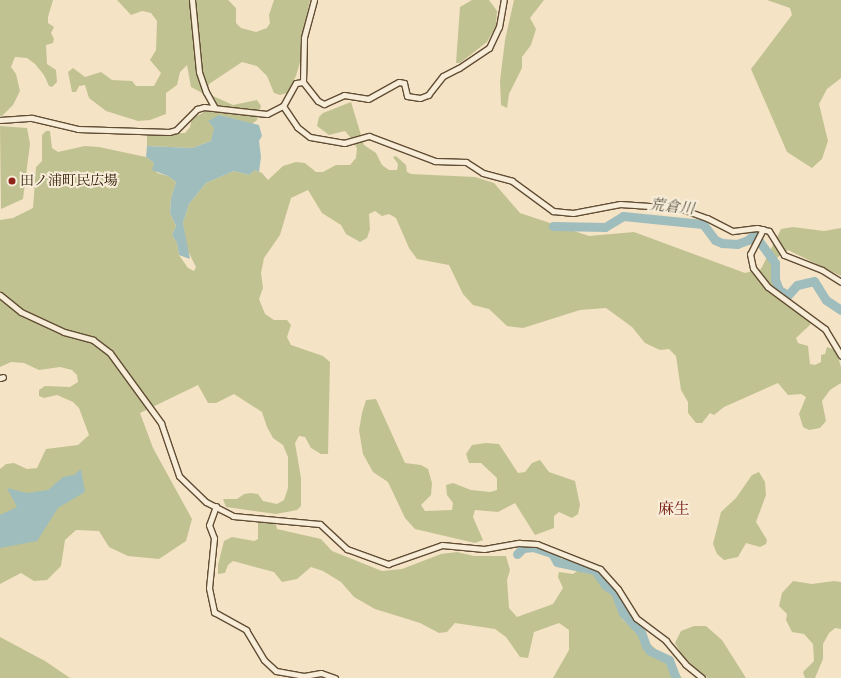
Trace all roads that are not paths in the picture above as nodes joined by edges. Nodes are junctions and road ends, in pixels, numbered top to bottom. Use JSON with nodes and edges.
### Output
{"nodes":[{"id":1,"x":192,"y":0,"type":"edge"},
{"id":2,"x":314,"y":0,"type":"edge"},
{"id":3,"x":504,"y":0,"type":"edge"},
{"id":4,"x":303,"y":82,"type":"junction"},
{"id":5,"x":283,"y":106,"type":"junction"},
{"id":6,"x":215,"y":108,"type":"junction"},
{"id":7,"x":0,"y":120,"type":"edge"},
{"id":8,"x":763,"y":229,"type":"junction"},
{"id":9,"x":841,"y":282,"type":"edge"},
{"id":10,"x":0,"y":294,"type":"edge"},
{"id":11,"x":841,"y":356,"type":"edge"},
{"id":12,"x":216,"y":506,"type":"junction"},
{"id":13,"x":334,"y":678,"type":"edge"},
{"id":14,"x":702,"y":678,"type":"edge"}],
"edges":[{"from":1,"to":6,"type":"street"},
{"from":2,"to":4,"type":"street"},
{"from":3,"to":4,"type":"street"},
{"from":4,"to":5,"type":"street"},
{"from":5,"to":6,"type":"street"},
{"from":5,"to":8,"type":"street"},
{"from":6,"to":7,"type":"street"},
{"from":8,"to":9,"type":"street"},
{"from":8,"to":11,"type":"street"},
{"from":10,"to":12,"type":"street"},
{"from":12,"to":13,"type":"street"},
{"from":12,"to":14,"type":"street"}]}
